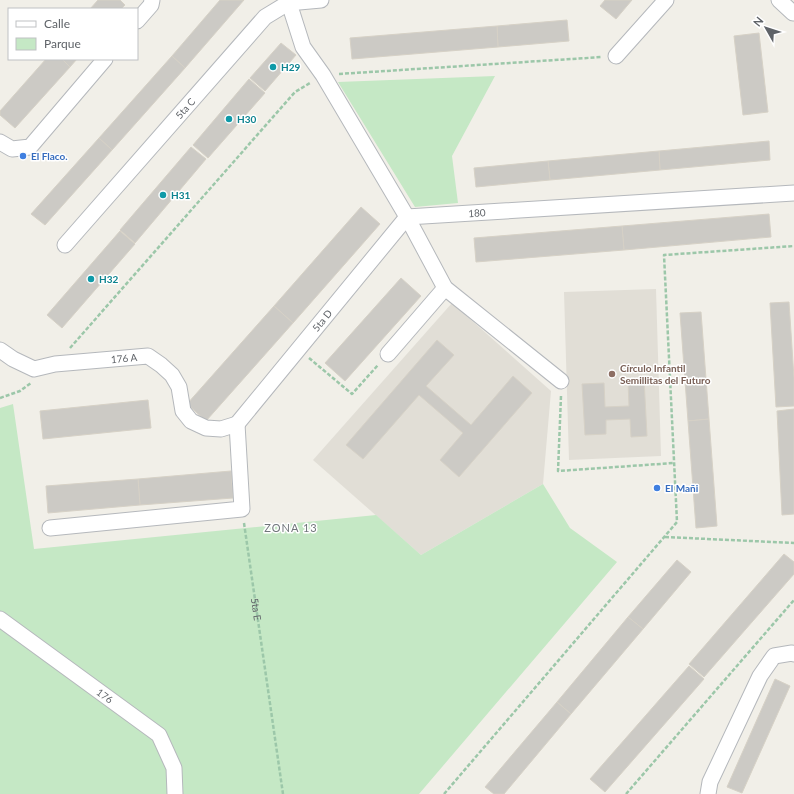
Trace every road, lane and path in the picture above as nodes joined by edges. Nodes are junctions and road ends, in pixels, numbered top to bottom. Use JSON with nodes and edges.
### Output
{"nodes":[{"id":1,"x":152,"y":0,"type":"edge"},
{"id":2,"x":321,"y":0,"type":"edge"},
{"id":3,"x":666,"y":0,"type":"edge"},
{"id":4,"x":779,"y":0,"type":"edge"},
{"id":5,"x":792,"y":0,"type":"edge"},
{"id":6,"x":288,"y":2,"type":"edge"},
{"id":7,"x":794,"y":13,"type":"edge"},
{"id":8,"x":794,"y":18,"type":"edge"},
{"id":9,"x":138,"y":20,"type":"edge"},
{"id":10,"x":616,"y":56,"type":"joint"},
{"id":11,"x":104,"y":60,"type":"edge"},
{"id":12,"x":322,"y":75,"type":"junction"},
{"id":13,"x":0,"y":142,"type":"edge"},
{"id":14,"x":794,"y":193,"type":"edge"},
{"id":15,"x":407,"y":216,"type":"junction"},
{"id":16,"x":65,"y":245,"type":"dead end"},
{"id":17,"x":794,"y":246,"type":"edge"},
{"id":18,"x":445,"y":288,"type":"junction"},
{"id":19,"x":298,"y":349,"type":"junction"},
{"id":20,"x":0,"y":350,"type":"edge"},
{"id":21,"x":388,"y":354,"type":"joint"},
{"id":22,"x":56,"y":364,"type":"junction"},
{"id":23,"x":561,"y":381,"type":"joint"},
{"id":24,"x":236,"y":424,"type":"junction"},
{"id":25,"x":674,"y":463,"type":"junction"},
{"id":26,"x":242,"y":509,"type":"junction"},
{"id":27,"x":50,"y":528,"type":"dead end"},
{"id":28,"x":664,"y":537,"type":"junction"},
{"id":29,"x":794,"y":543,"type":"edge"},
{"id":30,"x":794,"y":600,"type":"edge"},
{"id":31,"x":0,"y":619,"type":"edge"},
{"id":32,"x":794,"y":654,"type":"edge"},
{"id":33,"x":175,"y":794,"type":"edge"},
{"id":34,"x":284,"y":794,"type":"edge"},
{"id":35,"x":444,"y":794,"type":"edge"},
{"id":36,"x":626,"y":794,"type":"edge"},
{"id":37,"x":708,"y":794,"type":"edge"}],
"edges":[{"from":1,"to":9,"type":"street"},
{"from":2,"to":6,"type":"street","name":"5ta C"},
{"from":3,"to":10,"type":"street"},
{"from":4,"to":7,"type":"street"},
{"from":5,"to":7,"type":"street"},
{"from":6,"to":12,"type":"street"},
{"from":6,"to":16,"type":"street","name":"5ta C"},
{"from":7,"to":8,"type":"street"},
{"from":10,"to":12,"type":"path"},
{"from":11,"to":13,"type":"street"},
{"from":12,"to":15,"type":"street"},
{"from":12,"to":22,"type":"path"},
{"from":14,"to":15,"type":"street","name":"180"},
{"from":15,"to":18,"type":"street"},
{"from":15,"to":19,"type":"street","name":"5ta D"},
{"from":17,"to":25,"type":"path"},
{"from":18,"to":21,"type":"street"},
{"from":18,"to":23,"type":"street"},
{"from":19,"to":21,"type":"path"},
{"from":19,"to":24,"type":"street","name":"5ta D"},
{"from":20,"to":22,"type":"street","name":"176 A"},
{"from":22,"to":24,"type":"street","name":"176 A"},
{"from":23,"to":25,"type":"path"},
{"from":24,"to":26,"type":"street"},
{"from":25,"to":28,"type":"path"},
{"from":26,"to":27,"type":"street"},
{"from":26,"to":34,"type":"path","name":"5ta E"},
{"from":28,"to":29,"type":"path"},
{"from":28,"to":35,"type":"path"},
{"from":30,"to":36,"type":"path"},
{"from":31,"to":33,"type":"street","name":"176"},
{"from":32,"to":37,"type":"street"}]}
